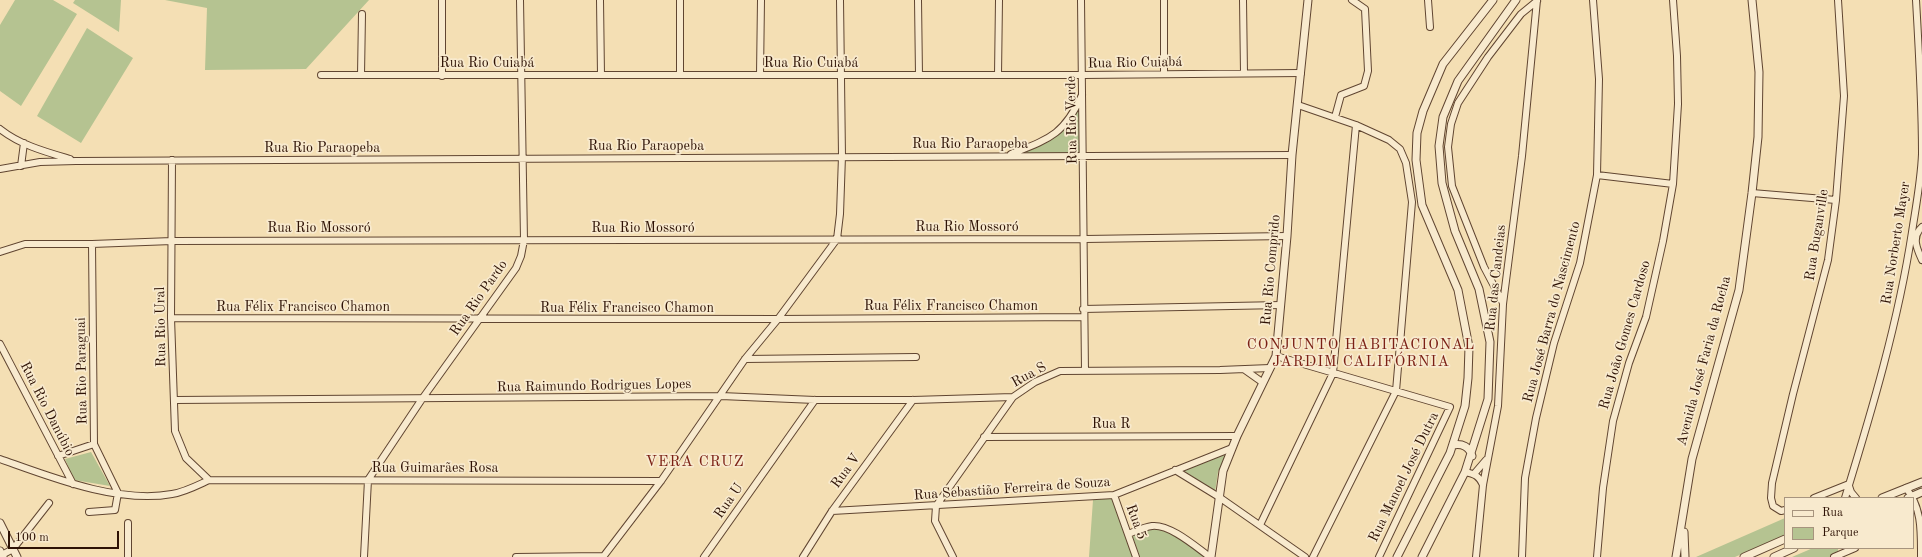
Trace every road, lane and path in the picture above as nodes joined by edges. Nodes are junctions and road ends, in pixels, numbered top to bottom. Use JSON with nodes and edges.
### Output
{"nodes":[{"id":1,"x":442,"y":0,"type":"edge"},
{"id":2,"x":520,"y":0,"type":"edge"},
{"id":3,"x":600,"y":0,"type":"edge"},
{"id":4,"x":680,"y":0,"type":"edge"},
{"id":5,"x":761,"y":0,"type":"edge"},
{"id":6,"x":840,"y":0,"type":"edge"},
{"id":7,"x":918,"y":0,"type":"edge"},
{"id":8,"x":999,"y":0,"type":"edge"},
{"id":9,"x":1082,"y":0,"type":"edge"},
{"id":10,"x":1164,"y":0,"type":"edge"},
{"id":11,"x":1243,"y":0,"type":"edge"},
{"id":12,"x":1308,"y":0,"type":"edge"},
{"id":13,"x":1352,"y":0,"type":"edge"},
{"id":14,"x":1428,"y":0,"type":"edge"},
{"id":15,"x":1493,"y":0,"type":"edge"},
{"id":16,"x":1516,"y":0,"type":"edge"},
{"id":17,"x":1593,"y":0,"type":"edge"},
{"id":18,"x":1673,"y":0,"type":"edge"},
{"id":19,"x":1752,"y":0,"type":"edge"},
{"id":20,"x":1838,"y":0,"type":"edge"},
{"id":21,"x":1916,"y":0,"type":"edge"},
{"id":22,"x":1537,"y":1,"type":"edge"},
{"id":23,"x":362,"y":14,"type":"dead end"},
{"id":24,"x":1430,"y":26,"type":"dead end"},
{"id":25,"x":1921,"y":70,"type":"edge"},
{"id":26,"x":1244,"y":73,"type":"junction"},
{"id":27,"x":1301,"y":73,"type":"junction"},
{"id":28,"x":919,"y":74,"type":"junction"},
{"id":29,"x":1164,"y":74,"type":"junction"},
{"id":30,"x":321,"y":75,"type":"dead end"},
{"id":31,"x":361,"y":75,"type":"junction"},
{"id":32,"x":521,"y":75,"type":"junction"},
{"id":33,"x":601,"y":75,"type":"junction"},
{"id":34,"x":680,"y":75,"type":"junction"},
{"id":35,"x":760,"y":75,"type":"junction"},
{"id":36,"x":840,"y":75,"type":"junction"},
{"id":37,"x":998,"y":75,"type":"junction"},
{"id":38,"x":1083,"y":75,"type":"junction"},
{"id":39,"x":442,"y":76,"type":"junction"},
{"id":40,"x":1083,"y":94,"type":"junction"},
{"id":41,"x":1298,"y":106,"type":"junction"},
{"id":42,"x":1335,"y":117,"type":"junction"},
{"id":43,"x":1356,"y":125,"type":"junction"},
{"id":44,"x":0,"y":129,"type":"edge"},
{"id":45,"x":24,"y":143,"type":"junction"},
{"id":46,"x":1922,"y":154,"type":"edge"},
{"id":47,"x":1008,"y":155,"type":"junction"},
{"id":48,"x":1292,"y":155,"type":"junction"},
{"id":49,"x":842,"y":156,"type":"junction"},
{"id":50,"x":1084,"y":156,"type":"junction"},
{"id":51,"x":522,"y":158,"type":"junction"},
{"id":52,"x":172,"y":160,"type":"junction"},
{"id":53,"x":76,"y":161,"type":"junction"},
{"id":54,"x":21,"y":166,"type":"junction"},
{"id":55,"x":0,"y":169,"type":"edge"},
{"id":56,"x":1597,"y":175,"type":"junction"},
{"id":57,"x":1672,"y":184,"type":"junction"},
{"id":58,"x":1752,"y":193,"type":"junction"},
{"id":59,"x":1836,"y":200,"type":"junction"},
{"id":60,"x":1914,"y":218,"type":"junction"},
{"id":61,"x":1922,"y":227,"type":"edge"},
{"id":62,"x":1287,"y":236,"type":"junction"},
{"id":63,"x":837,"y":239,"type":"junction"},
{"id":64,"x":1085,"y":239,"type":"junction"},
{"id":65,"x":524,"y":240,"type":"junction"},
{"id":66,"x":172,"y":241,"type":"junction"},
{"id":67,"x":92,"y":244,"type":"junction"},
{"id":68,"x":0,"y":252,"type":"edge"},
{"id":69,"x":1921,"y":259,"type":"edge"},
{"id":70,"x":1907,"y":265,"type":"junction"},
{"id":71,"x":1503,"y":304,"type":"junction"},
{"id":72,"x":1281,"y":305,"type":"junction"},
{"id":73,"x":1083,"y":309,"type":"junction"},
{"id":74,"x":1083,"y":317,"type":"junction"},
{"id":75,"x":171,"y":318,"type":"junction"},
{"id":76,"x":479,"y":320,"type":"junction"},
{"id":77,"x":778,"y":320,"type":"junction"},
{"id":78,"x":0,"y":344,"type":"edge"},
{"id":79,"x":1276,"y":356,"type":"junction"},
{"id":80,"x":916,"y":357,"type":"dead end"},
{"id":81,"x":745,"y":359,"type":"junction"},
{"id":82,"x":1270,"y":368,"type":"junction"},
{"id":83,"x":1245,"y":370,"type":"junction"},
{"id":84,"x":1085,"y":371,"type":"junction"},
{"id":85,"x":1333,"y":373,"type":"junction"},
{"id":86,"x":1262,"y":382,"type":"junction"},
{"id":87,"x":1396,"y":391,"type":"junction"},
{"id":88,"x":721,"y":396,"type":"junction"},
{"id":89,"x":1013,"y":397,"type":"junction"},
{"id":90,"x":422,"y":399,"type":"junction"},
{"id":91,"x":175,"y":400,"type":"junction"},
{"id":92,"x":815,"y":400,"type":"junction"},
{"id":93,"x":913,"y":400,"type":"junction"},
{"id":94,"x":984,"y":436,"type":"junction"},
{"id":95,"x":1237,"y":436,"type":"junction"},
{"id":96,"x":94,"y":444,"type":"junction"},
{"id":97,"x":1453,"y":445,"type":"junction"},
{"id":98,"x":1232,"y":448,"type":"junction"},
{"id":99,"x":58,"y":456,"type":"junction"},
{"id":100,"x":1472,"y":456,"type":"junction"},
{"id":101,"x":0,"y":459,"type":"edge"},
{"id":102,"x":1487,"y":460,"type":"junction"},
{"id":103,"x":1175,"y":470,"type":"junction"},
{"id":104,"x":1466,"y":472,"type":"junction"},
{"id":105,"x":1474,"y":474,"type":"junction"},
{"id":106,"x":209,"y":480,"type":"junction"},
{"id":107,"x":368,"y":480,"type":"junction"},
{"id":108,"x":661,"y":481,"type":"junction"},
{"id":109,"x":1922,"y":482,"type":"edge"},
{"id":110,"x":73,"y":484,"type":"junction"},
{"id":111,"x":1849,"y":484,"type":"junction"},
{"id":112,"x":1483,"y":485,"type":"junction"},
{"id":113,"x":1906,"y":488,"type":"junction"},
{"id":114,"x":1922,"y":492,"type":"edge"},
{"id":115,"x":118,"y":493,"type":"junction"},
{"id":116,"x":1114,"y":495,"type":"junction"},
{"id":117,"x":1219,"y":497,"type":"junction"},
{"id":118,"x":1816,"y":497,"type":"edge"},
{"id":119,"x":1845,"y":497,"type":"edge"},
{"id":120,"x":1855,"y":497,"type":"edge"},
{"id":121,"x":1884,"y":497,"type":"edge"},
{"id":122,"x":1910,"y":497,"type":"edge"},
{"id":123,"x":1914,"y":502,"type":"edge"},
{"id":124,"x":49,"y":503,"type":"dead end"},
{"id":125,"x":936,"y":506,"type":"junction"},
{"id":126,"x":1783,"y":510,"type":"edge"},
{"id":127,"x":832,"y":511,"type":"junction"},
{"id":128,"x":89,"y":512,"type":"dead end"},
{"id":129,"x":1683,"y":513,"type":"junction"},
{"id":130,"x":1921,"y":521,"type":"junction"},
{"id":131,"x":0,"y":523,"type":"edge"},
{"id":132,"x":128,"y":524,"type":"dead end"},
{"id":133,"x":1914,"y":524,"type":"edge"},
{"id":134,"x":1260,"y":525,"type":"junction"},
{"id":135,"x":1128,"y":534,"type":"junction"},
{"id":136,"x":1784,"y":539,"type":"edge"},
{"id":137,"x":13,"y":549,"type":"junction"},
{"id":138,"x":1792,"y":549,"type":"edge"},
{"id":139,"x":1852,"y":549,"type":"edge"},
{"id":140,"x":1841,"y":553,"type":"edge"},
{"id":141,"x":1,"y":555,"type":"edge"},
{"id":142,"x":603,"y":556,"type":"edge"},
{"id":143,"x":1211,"y":556,"type":"edge"},
{"id":144,"x":17,"y":557,"type":"edge"},
{"id":145,"x":128,"y":557,"type":"edge"},
{"id":146,"x":364,"y":557,"type":"edge"},
{"id":147,"x":516,"y":557,"type":"edge"},
{"id":148,"x":704,"y":557,"type":"edge"},
{"id":149,"x":803,"y":557,"type":"edge"},
{"id":150,"x":953,"y":557,"type":"edge"},
{"id":151,"x":1136,"y":557,"type":"edge"},
{"id":152,"x":1305,"y":557,"type":"edge"},
{"id":153,"x":1313,"y":557,"type":"edge"},
{"id":154,"x":1379,"y":557,"type":"edge"},
{"id":155,"x":1397,"y":557,"type":"edge"},
{"id":156,"x":1422,"y":557,"type":"edge"},
{"id":157,"x":1476,"y":557,"type":"edge"},
{"id":158,"x":1522,"y":557,"type":"edge"},
{"id":159,"x":1597,"y":557,"type":"edge"},
{"id":160,"x":1676,"y":557,"type":"edge"},
{"id":161,"x":1685,"y":557,"type":"edge"},
{"id":162,"x":1744,"y":557,"type":"edge"},
{"id":163,"x":1774,"y":557,"type":"edge"},
{"id":164,"x":1834,"y":557,"type":"edge"},
{"id":165,"x":1921,"y":557,"type":"edge"}],
"edges":[{"from":1,"to":39,"type":"street"},
{"from":2,"to":32,"type":"street","name":"Rua Rio Pardo"},
{"from":3,"to":33,"type":"street"},
{"from":4,"to":34,"type":"street"},
{"from":5,"to":35,"type":"street"},
{"from":6,"to":36,"type":"street"},
{"from":7,"to":28,"type":"street"},
{"from":8,"to":37,"type":"street"},
{"from":9,"to":38,"type":"street","name":"Rua Rio Verde"},
{"from":10,"to":29,"type":"street"},
{"from":11,"to":26,"type":"street"},
{"from":12,"to":27,"type":"street","name":"Rua Rio Comprido"},
{"from":13,"to":42,"type":"street"},
{"from":14,"to":24,"type":"street"},
{"from":15,"to":97,"type":"street"},
{"from":16,"to":100,"type":"street"},
{"from":17,"to":56,"type":"street","name":"Rua José Barra do Nascimento"},
{"from":18,"to":57,"type":"street","name":"Rua João Gomes Cardoso"},
{"from":19,"to":58,"type":"street","name":"Avenida José Faria da Rocha"},
{"from":20,"to":59,"type":"street","name":"Rua Buganville"},
{"from":21,"to":25,"type":"street","name":"Rua Norberto Mayer"},
{"from":22,"to":71,"type":"street","name":"Rua das Candeias"},
{"from":22,"to":71,"type":"street"},
{"from":23,"to":31,"type":"street"},
{"from":25,"to":46,"type":"street","name":"Rua Norberto Mayer"},
{"from":26,"to":27,"type":"street","name":"Rua Rio Cuiabá"},
{"from":26,"to":29,"type":"street","name":"Rua Rio Cuiabá"},
{"from":27,"to":41,"type":"street","name":"Rua Rio Comprido"},
{"from":28,"to":36,"type":"street","name":"Rua Rio Cuiabá"},
{"from":28,"to":37,"type":"street","name":"Rua Rio Cuiabá"},
{"from":29,"to":38,"type":"street","name":"Rua Rio Cuiabá"},
{"from":30,"to":31,"type":"street","name":"Rua Rio Cuiabá"},
{"from":31,"to":39,"type":"street","name":"Rua Rio Cuiabá"},
{"from":32,"to":33,"type":"street","name":"Rua Rio Cuiabá"},
{"from":32,"to":39,"type":"street","name":"Rua Rio Cuiabá"},
{"from":32,"to":51,"type":"street","name":"Rua Rio Pardo"},
{"from":33,"to":34,"type":"street","name":"Rua Rio Cuiabá"},
{"from":34,"to":35,"type":"street","name":"Rua Rio Cuiabá"},
{"from":35,"to":36,"type":"street","name":"Rua Rio Cuiabá"},
{"from":36,"to":49,"type":"street"},
{"from":37,"to":38,"type":"street","name":"Rua Rio Cuiabá"},
{"from":38,"to":40,"type":"street","name":"Rua Rio Verde"},
{"from":40,"to":47,"type":"street"},
{"from":40,"to":50,"type":"street","name":"Rua Rio Verde"},
{"from":41,"to":42,"type":"street"},
{"from":41,"to":48,"type":"street","name":"Rua Rio Comprido"},
{"from":42,"to":43,"type":"street"},
{"from":43,"to":85,"type":"street"},
{"from":43,"to":87,"type":"street"},
{"from":44,"to":45,"type":"street"},
{"from":45,"to":53,"type":"street"},
{"from":45,"to":54,"type":"street"},
{"from":46,"to":60,"type":"street","name":"Rua Norberto Mayer"},
{"from":47,"to":49,"type":"street","name":"Rua Rio Paraopeba"},
{"from":47,"to":50,"type":"street","name":"Rua Rio Paraopeba"},
{"from":48,"to":50,"type":"street","name":"Rua Rio Paraopeba"},
{"from":48,"to":62,"type":"street","name":"Rua Rio Comprido"},
{"from":49,"to":51,"type":"street","name":"Rua Rio Paraopeba"},
{"from":49,"to":63,"type":"street"},
{"from":50,"to":64,"type":"street","name":"Rua Rio Verde"},
{"from":51,"to":52,"type":"street","name":"Rua Rio Paraopeba"},
{"from":51,"to":65,"type":"street","name":"Rua Rio Pardo"},
{"from":52,"to":53,"type":"street","name":"Rua Rio Paraopeba"},
{"from":52,"to":66,"type":"street","name":"Rua Rio Ural"},
{"from":53,"to":54,"type":"street","name":"Rua Rio Paraopeba"},
{"from":54,"to":55,"type":"street","name":"Rua Rio Paraopeba"},
{"from":56,"to":57,"type":"street"},
{"from":56,"to":158,"type":"street","name":"Rua José Barra do Nascimento"},
{"from":57,"to":159,"type":"street","name":"Rua João Gomes Cardoso"},
{"from":58,"to":59,"type":"street"},
{"from":58,"to":129,"type":"street","name":"Avenida José Faria da Rocha"},
{"from":59,"to":126,"type":"street","name":"Rua Buganville"},
{"from":60,"to":61,"type":"street"},
{"from":60,"to":70,"type":"street","name":"Rua Norberto Mayer"},
{"from":61,"to":69,"type":"street"},
{"from":62,"to":64,"type":"street","name":"Rua Rio Mossoró"},
{"from":62,"to":72,"type":"street","name":"Rua Rio Comprido"},
{"from":63,"to":64,"type":"street","name":"Rua Rio Mossoró"},
{"from":63,"to":65,"type":"street","name":"Rua Rio Mossoró"},
{"from":63,"to":77,"type":"street"},
{"from":64,"to":73,"type":"street","name":"Rua Rio Verde"},
{"from":65,"to":66,"type":"street","name":"Rua Rio Mossoró"},
{"from":65,"to":76,"type":"street","name":"Rua Rio Pardo"},
{"from":66,"to":67,"type":"street","name":"Rua Rio Mossoró"},
{"from":66,"to":75,"type":"street","name":"Rua Rio Ural"},
{"from":67,"to":68,"type":"street","name":"Rua Rio Mossoró"},
{"from":67,"to":96,"type":"street","name":"Rua Rio Paraguai"},
{"from":69,"to":70,"type":"street"},
{"from":70,"to":111,"type":"street","name":"Rua Norberto Mayer"},
{"from":71,"to":102,"type":"street","name":"Rua das Candeias"},
{"from":72,"to":73,"type":"street"},
{"from":72,"to":79,"type":"street","name":"Rua Rio Comprido"},
{"from":73,"to":74,"type":"street","name":"Rua Rio Verde"},
{"from":74,"to":77,"type":"street","name":"Rua Félix Francisco Chamon"},
{"from":74,"to":84,"type":"street","name":"Rua Rio Verde"},
{"from":75,"to":76,"type":"street","name":"Rua Félix Francisco Chamon"},
{"from":75,"to":91,"type":"street","name":"Rua Rio Ural"},
{"from":76,"to":77,"type":"street","name":"Rua Félix Francisco Chamon"},
{"from":76,"to":90,"type":"street","name":"Rua Rio Pardo"},
{"from":77,"to":81,"type":"street"},
{"from":78,"to":99,"type":"street","name":"Rua Rio Danúbio"},
{"from":79,"to":82,"type":"street","name":"Rua Rio Comprido"},
{"from":79,"to":85,"type":"street"},
{"from":80,"to":81,"type":"street"},
{"from":81,"to":88,"type":"street"},
{"from":82,"to":83,"type":"street","name":"Rua S"},
{"from":82,"to":86,"type":"street","name":"Rua Rio Comprido"},
{"from":83,"to":84,"type":"street","name":"Rua S"},
{"from":83,"to":86,"type":"street"},
{"from":84,"to":89,"type":"street","name":"Rua S"},
{"from":85,"to":87,"type":"street"},
{"from":85,"to":134,"type":"street"},
{"from":86,"to":95,"type":"street","name":"Rua Rio Comprido"},
{"from":87,"to":153,"type":"street"},
{"from":87,"to":154,"type":"street","name":"Rua Manoel José Dutra"},
{"from":88,"to":90,"type":"street","name":"Rua Raimundo Rodrigues Lopes"},
{"from":88,"to":92,"type":"street","name":"Rua Raimundo Rodrigues Lopes"},
{"from":88,"to":108,"type":"street"},
{"from":89,"to":93,"type":"street","name":"Rua Raimundo Rodrigues Lopes"},
{"from":89,"to":94,"type":"street","name":"Rua S"},
{"from":90,"to":91,"type":"street","name":"Rua Raimundo Rodrigues Lopes"},
{"from":90,"to":107,"type":"street","name":"Rua Rio Pardo"},
{"from":91,"to":106,"type":"street","name":"Rua Rio Ural"},
{"from":92,"to":93,"type":"street","name":"Rua Raimundo Rodrigues Lopes"},
{"from":92,"to":148,"type":"street","name":"Rua U"},
{"from":93,"to":127,"type":"street","name":"Rua V"},
{"from":94,"to":95,"type":"street","name":"Rua R"},
{"from":94,"to":125,"type":"street","name":"Rua S"},
{"from":95,"to":98,"type":"street","name":"Rua Rio Comprido"},
{"from":96,"to":99,"type":"street"},
{"from":96,"to":115,"type":"street","name":"Rua Rio Paraguai"},
{"from":97,"to":100,"type":"street"},
{"from":97,"to":155,"type":"street"},
{"from":98,"to":103,"type":"street","name":"Rua Sebastião Ferreira de Souza"},
{"from":98,"to":117,"type":"street","name":"Rua Rio Comprido"},
{"from":99,"to":110,"type":"street","name":"Rua Rio Danúbio"},
{"from":100,"to":104,"type":"street"},
{"from":101,"to":110,"type":"street"},
{"from":102,"to":105,"type":"street"},
{"from":102,"to":112,"type":"street","name":"Rua das Candeias"},
{"from":103,"to":116,"type":"street","name":"Rua Sebastião Ferreira de Souza"},
{"from":103,"to":117,"type":"street"},
{"from":104,"to":105,"type":"street"},
{"from":104,"to":156,"type":"street"},
{"from":105,"to":112,"type":"street"},
{"from":106,"to":107,"type":"street","name":"Rua Guimarães Rosa"},
{"from":106,"to":115,"type":"street"},
{"from":107,"to":108,"type":"street","name":"Rua Guimarães Rosa"},
{"from":107,"to":146,"type":"street"},
{"from":108,"to":142,"type":"street"},
{"from":109,"to":113,"type":"street"},
{"from":110,"to":115,"type":"street"},
{"from":111,"to":118,"type":"street"},
{"from":111,"to":119,"type":"street","name":"Rua Norberto Mayer"},
{"from":111,"to":120,"type":"street"},
{"from":112,"to":157,"type":"street","name":"Rua das Candeias"},
{"from":113,"to":121,"type":"street"},
{"from":113,"to":122,"type":"street"},
{"from":114,"to":122,"type":"street"},
{"from":115,"to":128,"type":"street"},
{"from":116,"to":125,"type":"street","name":"Rua Sebastião Ferreira de Souza"},
{"from":116,"to":135,"type":"street","name":"Rua 5"},
{"from":117,"to":134,"type":"street"},
{"from":117,"to":143,"type":"street","name":"Rua Rio Comprido"},
{"from":123,"to":130,"type":"street"},
{"from":124,"to":137,"type":"street"},
{"from":125,"to":127,"type":"street","name":"Rua Sebastião Ferreira de Souza"},
{"from":125,"to":150,"type":"street"},
{"from":127,"to":149,"type":"street","name":"Rua V"},
{"from":129,"to":160,"type":"street","name":"Avenida José Faria da Rocha"},
{"from":129,"to":161,"type":"street","name":"Avenida José Faria da Rocha"},
{"from":130,"to":133,"type":"street"},
{"from":130,"to":165,"type":"street"},
{"from":131,"to":137,"type":"street"},
{"from":132,"to":145,"type":"street"},
{"from":134,"to":152,"type":"street"},
{"from":135,"to":143,"type":"street"},
{"from":135,"to":151,"type":"street","name":"Rua 5"},
{"from":136,"to":162,"type":"street"},
{"from":137,"to":141,"type":"street"},
{"from":137,"to":144,"type":"street"},
{"from":138,"to":163,"type":"street"},
{"from":139,"to":140,"type":"street"},
{"from":140,"to":164,"type":"street"},
{"from":142,"to":147,"type":"street"}]}
